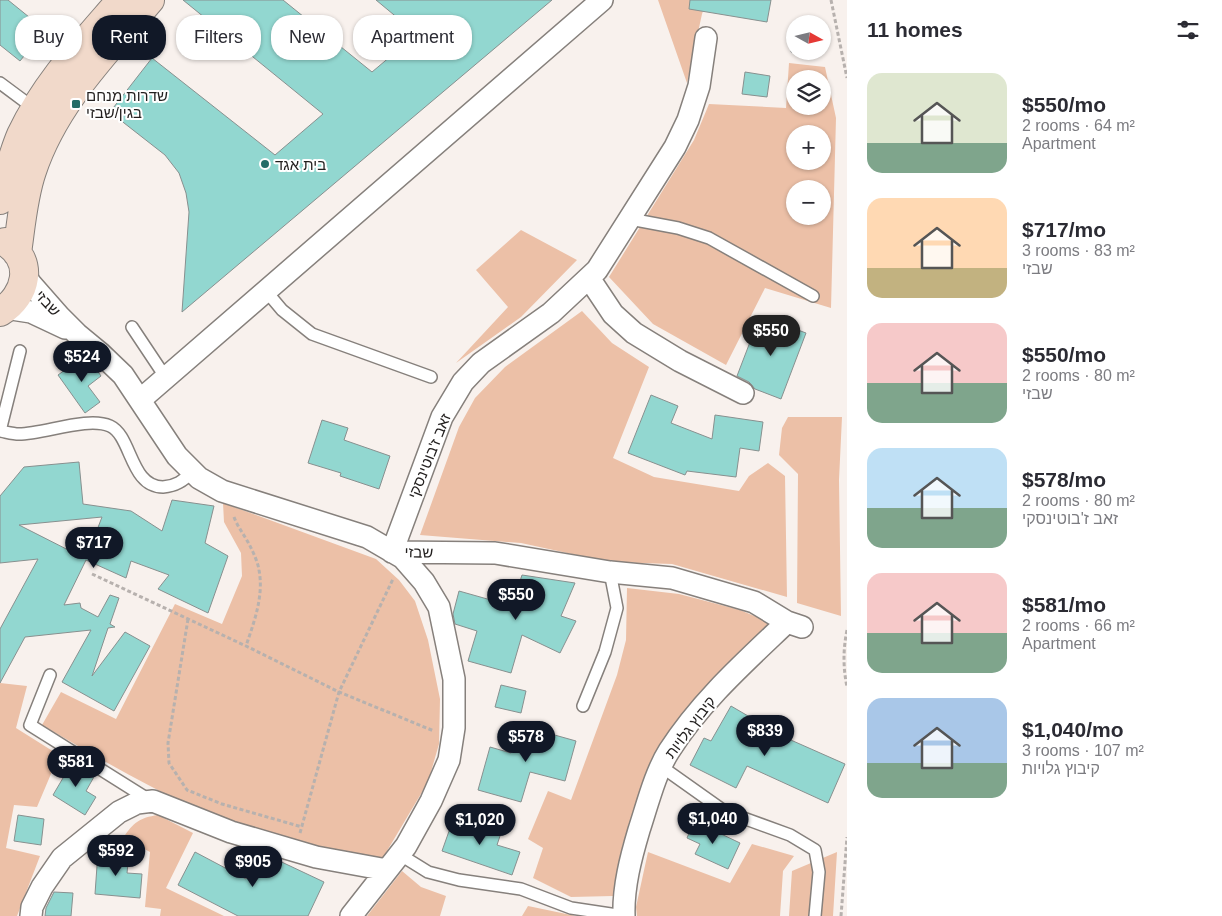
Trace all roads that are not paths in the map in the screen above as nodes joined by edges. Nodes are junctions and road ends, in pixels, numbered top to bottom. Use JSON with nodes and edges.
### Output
{"nodes":[{"id":1,"x":120,"y":0,"type":"edge"},
{"id":2,"x":150,"y":0,"type":"edge"},
{"id":3,"x":602,"y":0,"type":"edge"},
{"id":4,"x":706,"y":38,"type":"dead end"},
{"id":5,"x":0,"y":83,"type":"edge"},
{"id":6,"x":35,"y":109,"type":"junction"},
{"id":7,"x":0,"y":200,"type":"edge"},
{"id":8,"x":630,"y":219,"type":"junction"},
{"id":9,"x":13,"y":254,"type":"edge"},
{"id":10,"x":589,"y":278,"type":"junction"},
{"id":11,"x":266,"y":291,"type":"junction"},
{"id":12,"x":813,"y":296,"type":"dead end"},
{"id":13,"x":2,"y":311,"type":"edge"},
{"id":14,"x":132,"y":327,"type":"dead end"},
{"id":15,"x":77,"y":334,"type":"junction"},
{"id":16,"x":20,"y":351,"type":"dead end"},
{"id":17,"x":431,"y":377,"type":"dead end"},
{"id":18,"x":166,"y":378,"type":"junction"},
{"id":19,"x":743,"y":393,"type":"dead end"},
{"id":20,"x":140,"y":400,"type":"junction"},
{"id":21,"x":0,"y":431,"type":"edge"},
{"id":22,"x":192,"y":472,"type":"junction"},
{"id":23,"x":398,"y":555,"type":"junction"},
{"id":24,"x":610,"y":572,"type":"junction"},
{"id":25,"x":794,"y":624,"type":"joint"},
{"id":26,"x":50,"y":675,"type":"dead end"},
{"id":27,"x":583,"y":706,"type":"dead end"},
{"id":28,"x":662,"y":767,"type":"junction"},
{"id":29,"x":153,"y":802,"type":"junction"},
{"id":30,"x":393,"y":862,"type":"junction"},
{"id":31,"x":31,"y":916,"type":"edge"},
{"id":32,"x":351,"y":916,"type":"edge"},
{"id":33,"x":624,"y":916,"type":"edge"},
{"id":34,"x":815,"y":916,"type":"edge"}],
"edges":[{"from":1,"to":6,"type":"street"},
{"from":2,"to":9,"type":"street"},
{"from":3,"to":11,"type":"street"},
{"from":4,"to":8,"type":"street","name":"זאב ז'בוטינסקי"},
{"from":5,"to":6,"type":"lane"},
{"from":6,"to":7,"type":"street"},
{"from":8,"to":10,"type":"street","name":"זאב ז'בוטינסקי"},
{"from":8,"to":12,"type":"lane"},
{"from":9,"to":13,"type":"street"},
{"from":9,"to":15,"type":"street","name":"שבזי"},
{"from":10,"to":19,"type":"street"},
{"from":10,"to":23,"type":"street","name":"זאב ז'בוטינסקי"},
{"from":11,"to":17,"type":"lane"},
{"from":11,"to":18,"type":"street"},
{"from":13,"to":15,"type":"street","name":"שבזי"},
{"from":14,"to":18,"type":"lane"},
{"from":15,"to":20,"type":"street","name":"שבזי"},
{"from":16,"to":21,"type":"lane"},
{"from":18,"to":20,"type":"street"},
{"from":20,"to":22,"type":"street","name":"שבזי"},
{"from":21,"to":22,"type":"lane"},
{"from":22,"to":23,"type":"street","name":"שבזי"},
{"from":23,"to":24,"type":"street","name":"שבזי"},
{"from":23,"to":30,"type":"street"},
{"from":24,"to":25,"type":"street","name":"שבזי"},
{"from":24,"to":27,"type":"lane"},
{"from":25,"to":28,"type":"street","name":"קיבוץ גלויות"},
{"from":26,"to":29,"type":"lane"},
{"from":28,"to":33,"type":"street","name":"קיבוץ גלויות"},
{"from":28,"to":34,"type":"lane"},
{"from":29,"to":30,"type":"street"},
{"from":29,"to":31,"type":"street"},
{"from":30,"to":32,"type":"street"},
{"from":30,"to":33,"type":"lane"}]}
